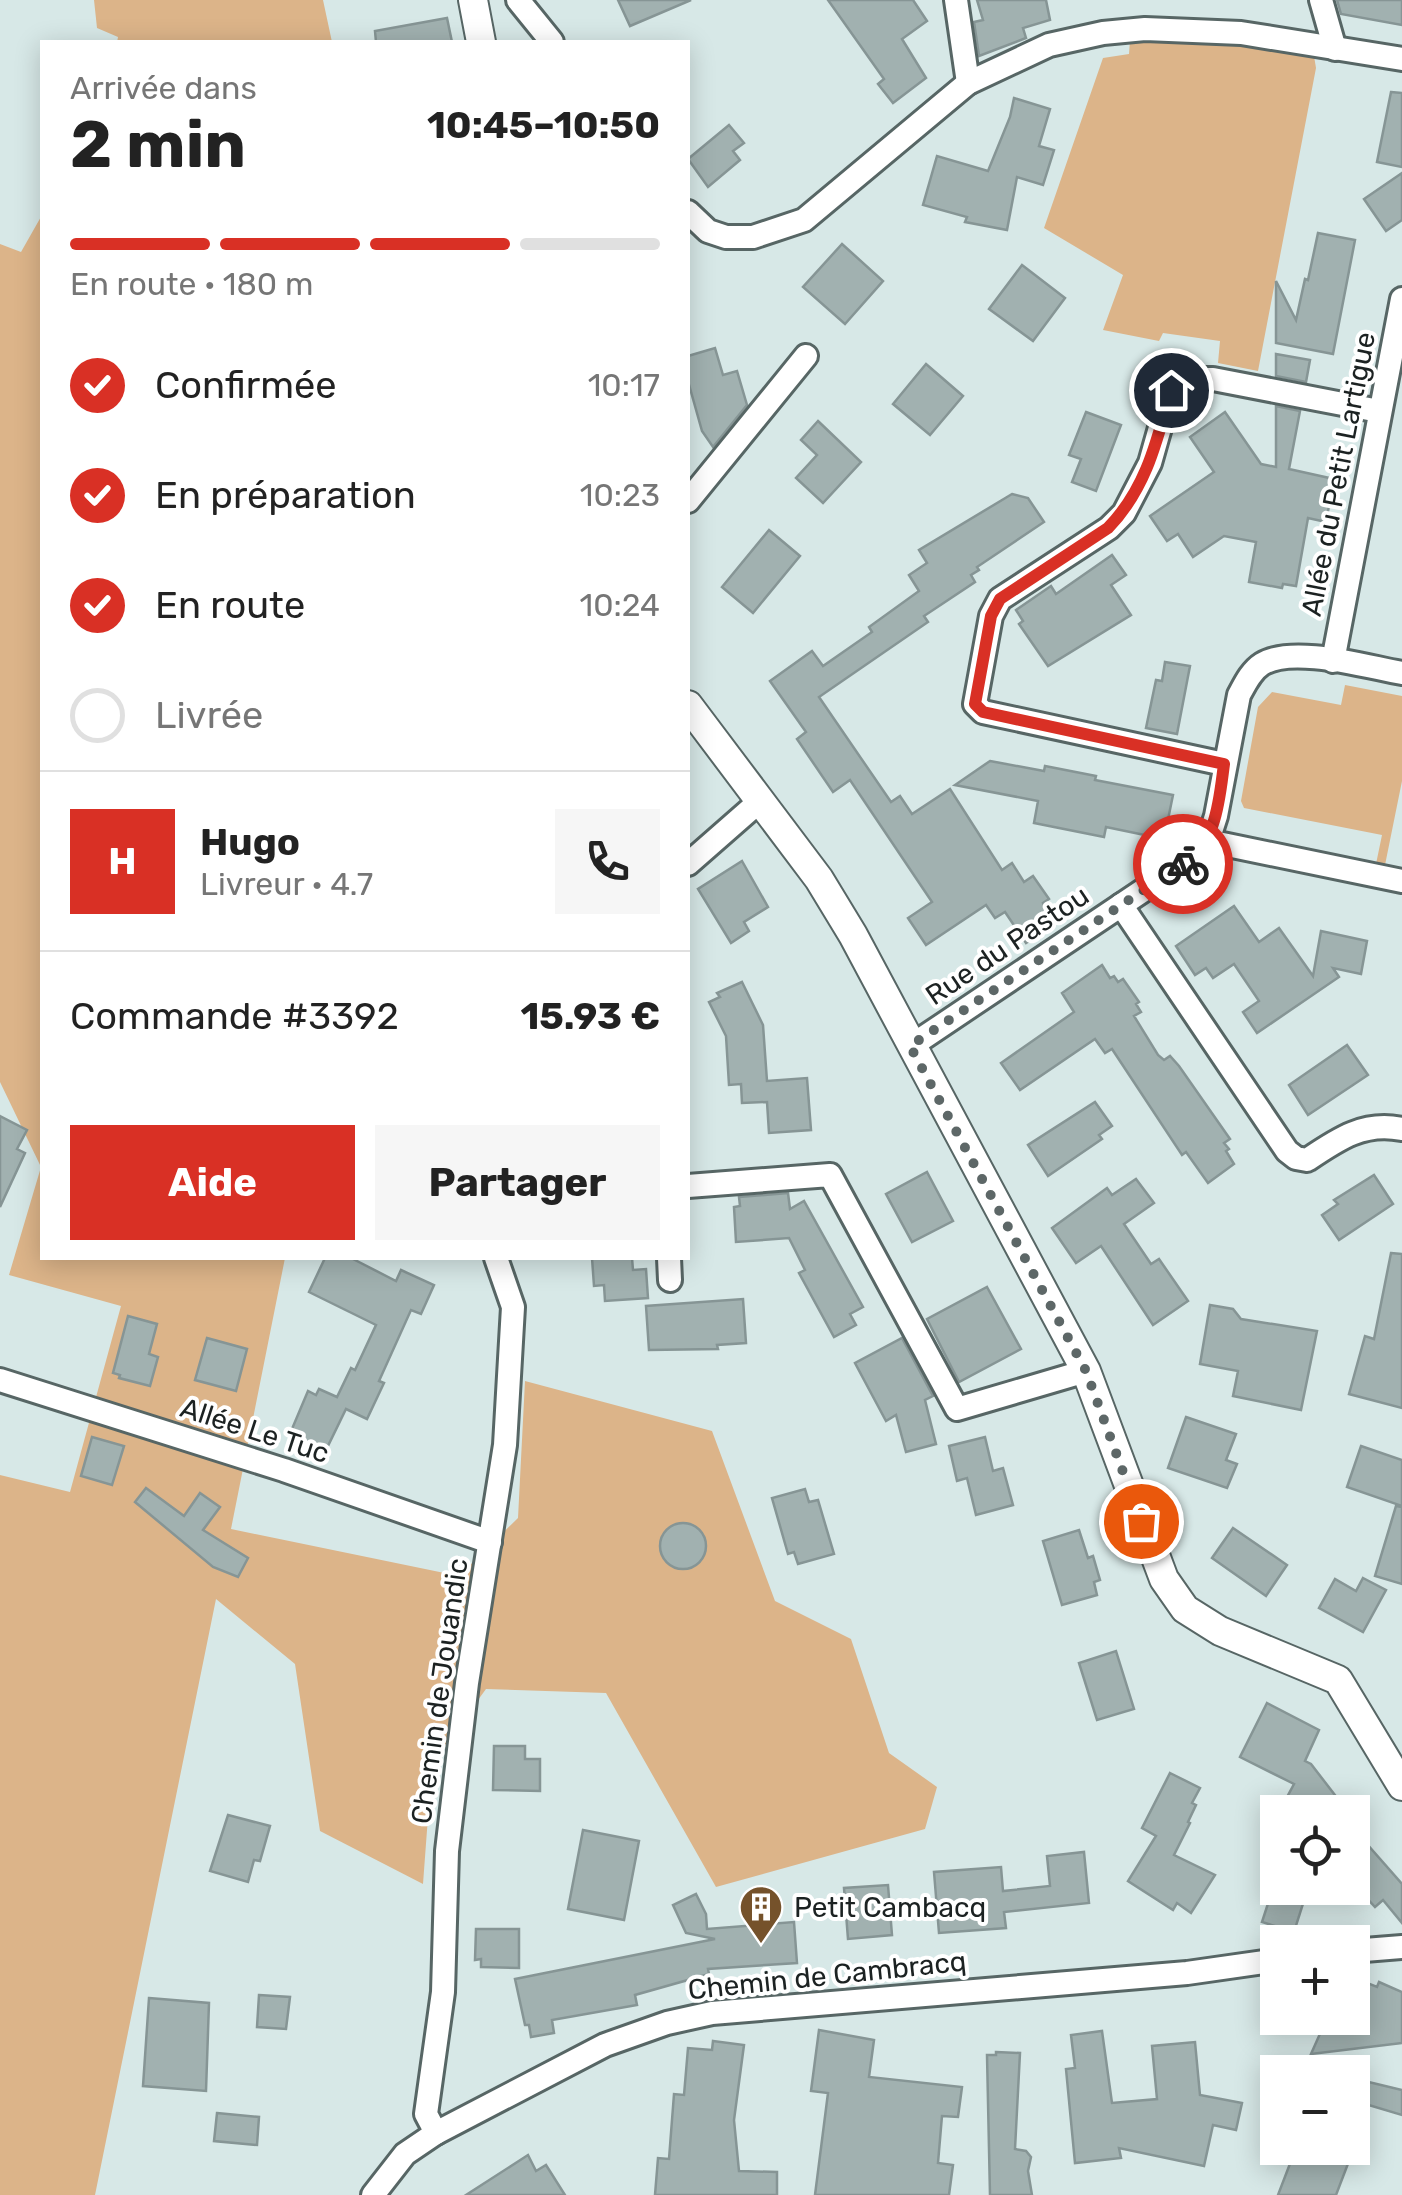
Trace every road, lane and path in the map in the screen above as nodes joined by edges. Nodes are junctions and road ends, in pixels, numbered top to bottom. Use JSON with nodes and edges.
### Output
{"nodes":[{"id":1,"x":474,"y":0,"type":"edge"},
{"id":2,"x":518,"y":0,"type":"edge"},
{"id":3,"x":956,"y":0,"type":"edge"},
{"id":4,"x":1321,"y":0,"type":"edge"},
{"id":5,"x":481,"y":40,"type":"edge"},
{"id":6,"x":550,"y":40,"type":"edge"},
{"id":7,"x":1335,"y":48,"type":"junction"},
{"id":8,"x":1402,"y":60,"type":"edge"},
{"id":9,"x":968,"y":83,"type":"junction"},
{"id":10,"x":690,"y":214,"type":"edge"},
{"id":11,"x":1402,"y":298,"type":"edge"},
{"id":12,"x":806,"y":356,"type":"dead end"},
{"id":13,"x":1379,"y":410,"type":"junction"},
{"id":14,"x":690,"y":499,"type":"edge"},
{"id":15,"x":1333,"y":661,"type":"junction"},
{"id":16,"x":1402,"y":674,"type":"edge"},
{"id":17,"x":690,"y":708,"type":"edge"},
{"id":18,"x":1224,"y":764,"type":"junction"},
{"id":19,"x":761,"y":800,"type":"junction"},
{"id":20,"x":1208,"y":841,"type":"junction"},
{"id":21,"x":690,"y":862,"type":"edge"},
{"id":22,"x":1398,"y":880,"type":"edge"},
{"id":23,"x":1120,"y":905,"type":"junction"},
{"id":24,"x":910,"y":1046,"type":"junction"},
{"id":25,"x":1402,"y":1129,"type":"edge"},
{"id":26,"x":690,"y":1186,"type":"edge"},
{"id":27,"x":497,"y":1260,"type":"edge"},
{"id":28,"x":1086,"y":1371,"type":"junction"},
{"id":29,"x":0,"y":1380,"type":"edge"},
{"id":30,"x":490,"y":1542,"type":"junction"},
{"id":31,"x":1402,"y":1786,"type":"edge"},
{"id":32,"x":1402,"y":1947,"type":"edge"},
{"id":33,"x":1370,"y":1950,"type":"edge"},
{"id":34,"x":1260,"y":1963,"type":"edge"},
{"id":35,"x":436,"y":2133,"type":"junction"},
{"id":36,"x":373,"y":2195,"type":"edge"}],
"edges":[{"from":1,"to":5,"type":"street"},
{"from":2,"to":6,"type":"street"},
{"from":3,"to":9,"type":"street"},
{"from":4,"to":7,"type":"street"},
{"from":7,"to":8,"type":"street"},
{"from":7,"to":9,"type":"street"},
{"from":9,"to":10,"type":"street"},
{"from":11,"to":13,"type":"street","name":"Allée du Petit Lartigue"},
{"from":12,"to":14,"type":"street"},
{"from":13,"to":15,"type":"street","name":"Allée du Petit Lartigue"},
{"from":13,"to":18,"type":"street"},
{"from":15,"to":16,"type":"street"},
{"from":15,"to":18,"type":"street"},
{"from":17,"to":19,"type":"street"},
{"from":18,"to":20,"type":"street"},
{"from":19,"to":21,"type":"street"},
{"from":19,"to":24,"type":"street"},
{"from":20,"to":22,"type":"street"},
{"from":20,"to":23,"type":"street","name":"Rue du Pastou"},
{"from":23,"to":24,"type":"street","name":"Rue du Pastou"},
{"from":23,"to":25,"type":"street"},
{"from":24,"to":28,"type":"street"},
{"from":26,"to":28,"type":"street"},
{"from":27,"to":30,"type":"street","name":"Chemin de Jouandic"},
{"from":28,"to":31,"type":"street"},
{"from":29,"to":30,"type":"street","name":"Allée Le Tuc"},
{"from":30,"to":35,"type":"street","name":"Chemin de Jouandic"},
{"from":32,"to":33,"type":"street"},
{"from":34,"to":35,"type":"street","name":"Chemin de Cambracq"},
{"from":35,"to":36,"type":"street","name":"Chemin de Cambracq"}]}
